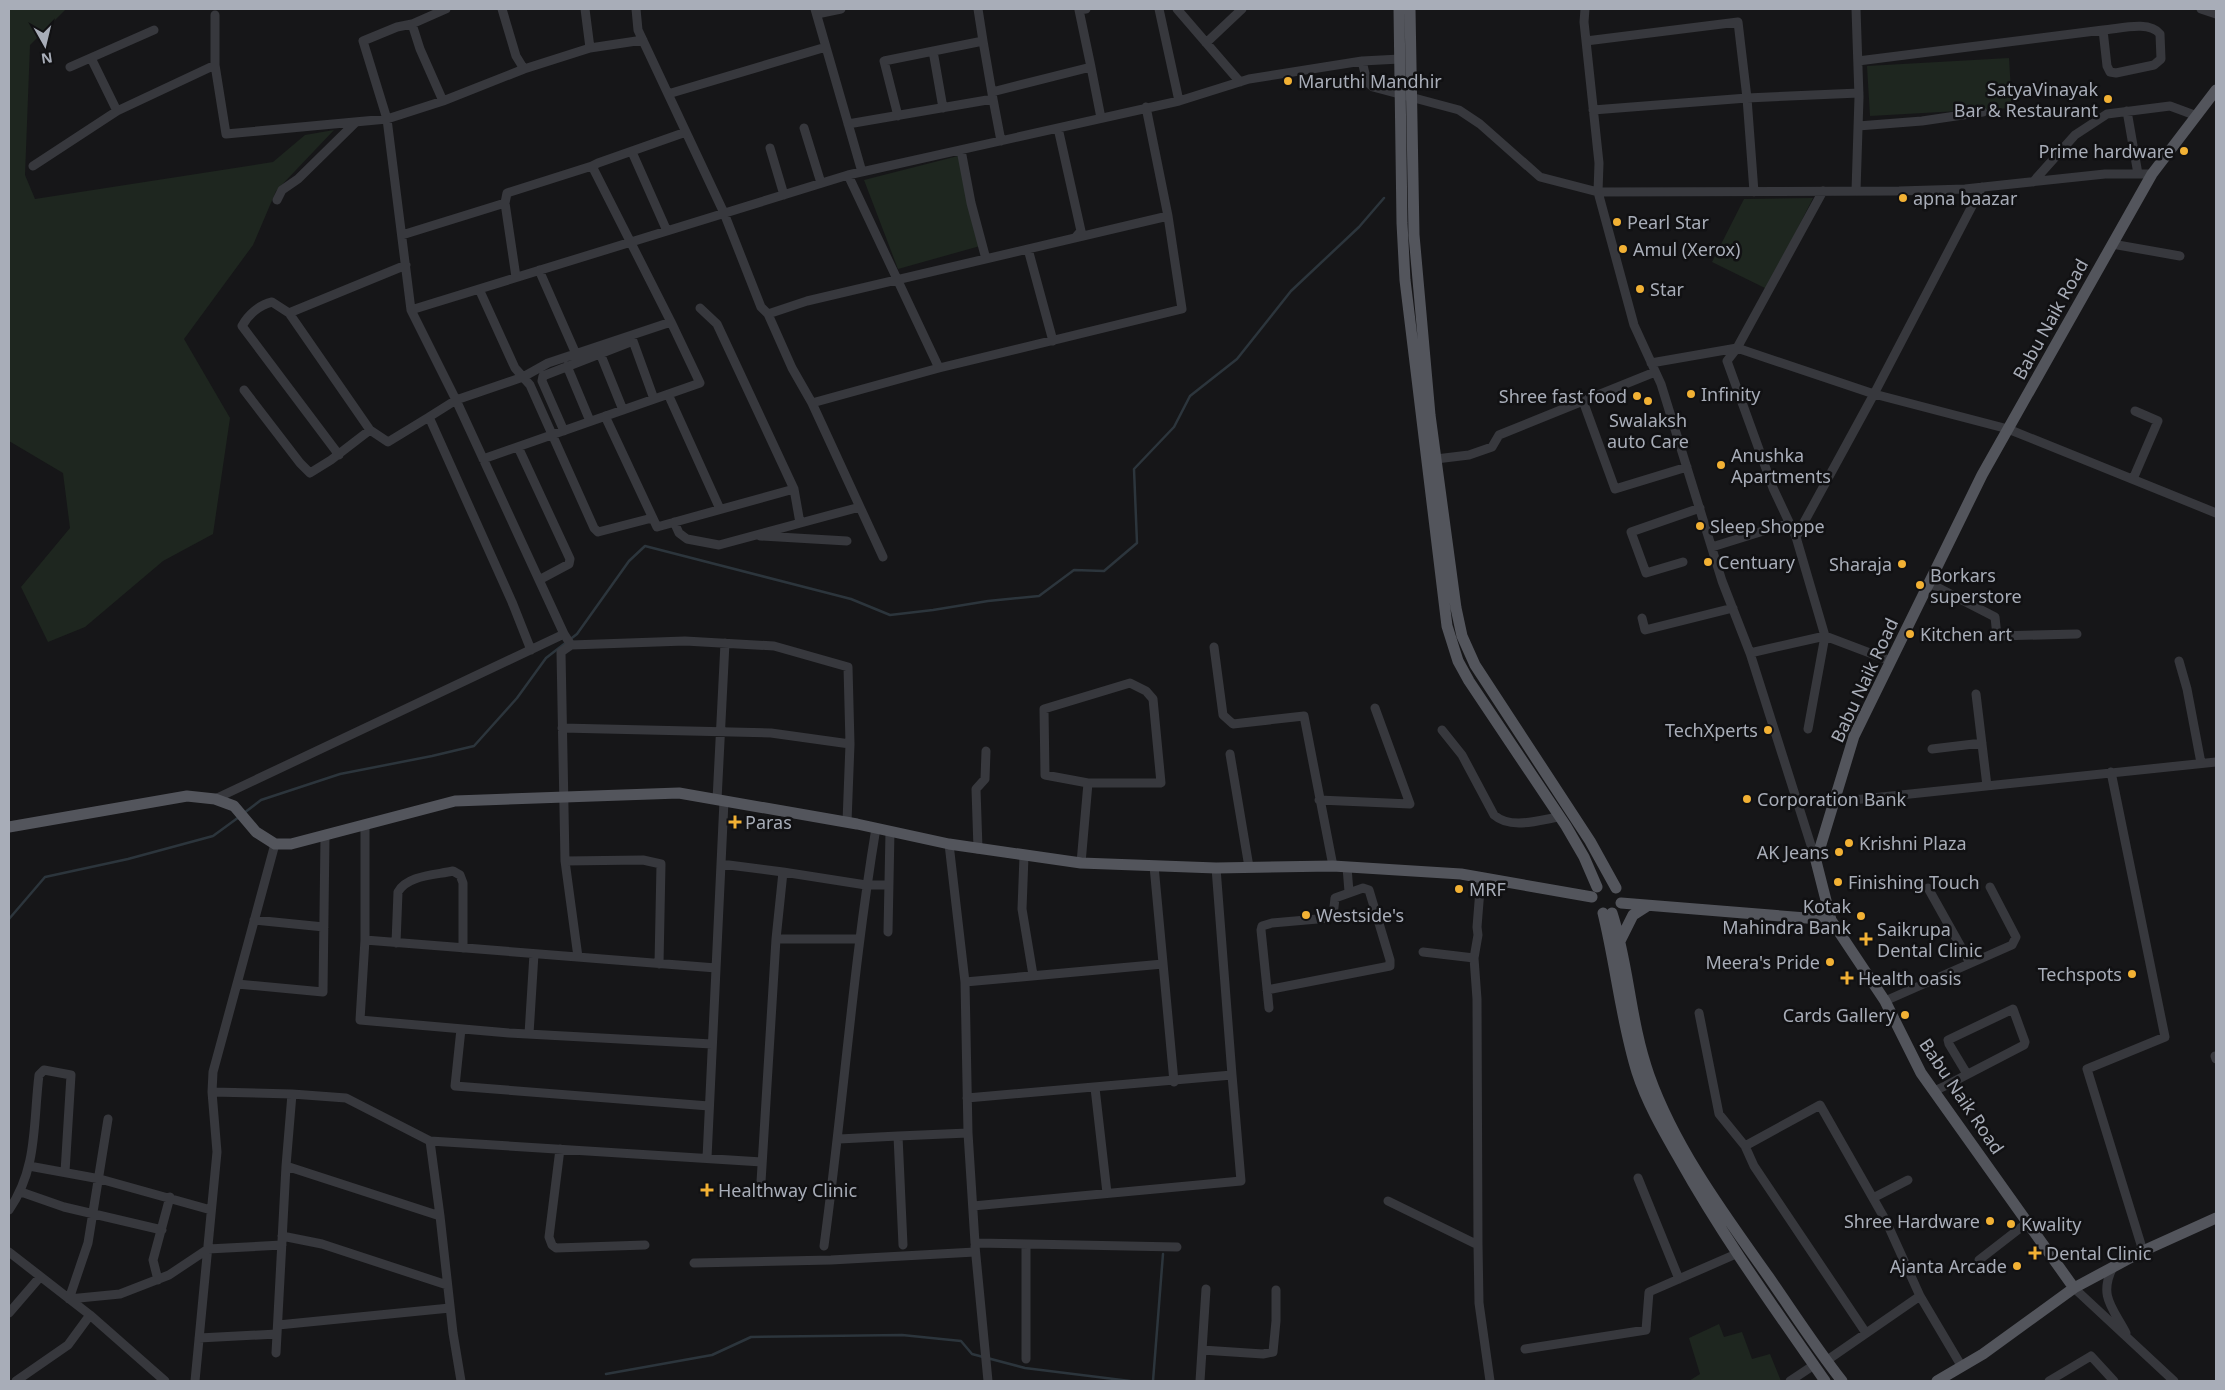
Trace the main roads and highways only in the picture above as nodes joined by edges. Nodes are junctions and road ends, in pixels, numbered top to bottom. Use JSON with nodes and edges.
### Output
{"nodes":[{"id":1,"x":1399,"y":9,"type":"edge"},
{"id":2,"x":1410,"y":9,"type":"edge"},
{"id":3,"x":2216,"y":90,"type":"edge"},
{"id":4,"x":9,"y":827,"type":"edge"},
{"id":5,"x":1616,"y":888,"type":"junction"},
{"id":6,"x":1594,"y":892,"type":"junction"},
{"id":7,"x":1621,"y":903,"type":"junction"},
{"id":8,"x":1647,"y":906,"type":"junction"},
{"id":9,"x":1608,"y":913,"type":"junction"},
{"id":10,"x":1831,"y":920,"type":"junction"},
{"id":11,"x":1619,"y":942,"type":"junction"},
{"id":12,"x":2216,"y":1218,"type":"edge"},
{"id":13,"x":2074,"y":1288,"type":"junction"},
{"id":14,"x":1825,"y":1381,"type":"edge"},
{"id":15,"x":1842,"y":1381,"type":"edge"},
{"id":16,"x":1937,"y":1381,"type":"edge"}],
"edges":[{"from":1,"to":6,"type":"main road"},
{"from":2,"to":5,"type":"main road"},
{"from":3,"to":10,"type":"main road","name":"Babu Naik Road"},
{"from":4,"to":6,"type":"main road"},
{"from":5,"to":6,"type":"main road"},
{"from":5,"to":7,"type":"main road"},
{"from":6,"to":9,"type":"main road"},
{"from":7,"to":8,"type":"main road"},
{"from":7,"to":9,"type":"main road"},
{"from":8,"to":10,"type":"main road"},
{"from":8,"to":11,"type":"main road"},
{"from":9,"to":11,"type":"main road"},
{"from":9,"to":14,"type":"main road"},
{"from":10,"to":13,"type":"main road","name":"Babu Naik Road"},
{"from":11,"to":15,"type":"main road"},
{"from":12,"to":13,"type":"main road"},
{"from":13,"to":16,"type":"main road"}]}
